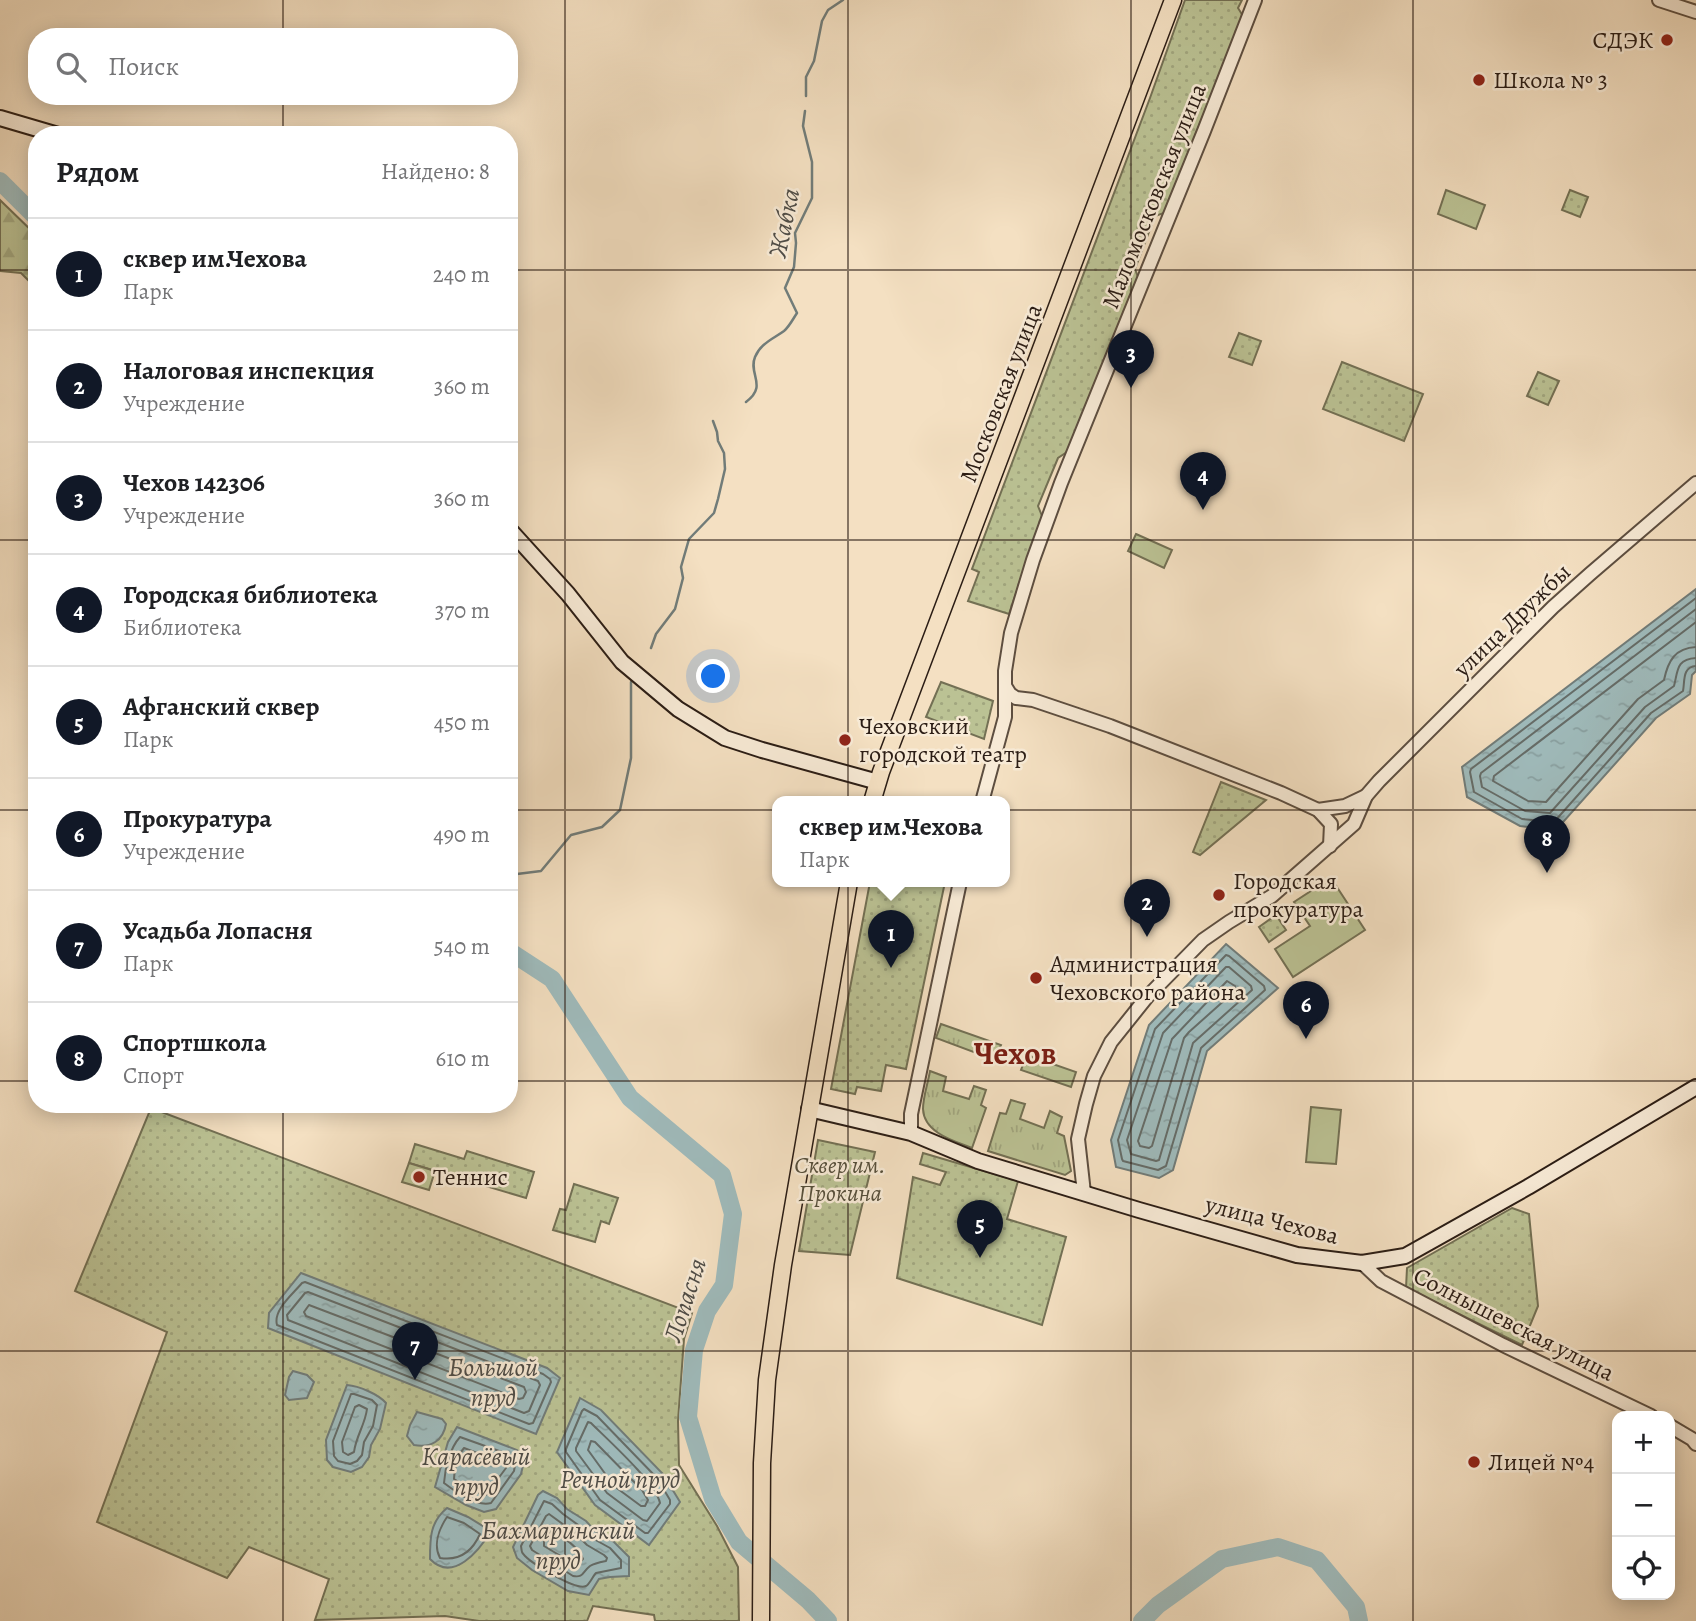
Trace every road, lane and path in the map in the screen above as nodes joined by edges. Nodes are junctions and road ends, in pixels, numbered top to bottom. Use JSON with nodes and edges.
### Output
{"nodes":[{"id":1,"x":1173,"y":0,"type":"edge"},
{"id":2,"x":1255,"y":0,"type":"edge"},
{"id":3,"x":1659,"y":0,"type":"edge"},
{"id":4,"x":1696,"y":12,"type":"edge"},
{"id":5,"x":0,"y":118,"type":"edge"},
{"id":6,"x":28,"y":126,"type":"edge"},
{"id":7,"x":1696,"y":483,"type":"edge"},
{"id":8,"x":518,"y":539,"type":"edge"},
{"id":9,"x":1005,"y":686,"type":"junction"},
{"id":10,"x":1026,"y":700,"type":"junction"},
{"id":11,"x":1005,"y":717,"type":"junction"},
{"id":12,"x":878,"y":782,"type":"junction"},
{"id":13,"x":874,"y":796,"type":"edge"},
{"id":14,"x":984,"y":796,"type":"edge"},
{"id":15,"x":1366,"y":796,"type":"junction"},
{"id":16,"x":1318,"y":810,"type":"junction"},
{"id":17,"x":1330,"y":846,"type":"junction"},
{"id":18,"x":848,"y":887,"type":"edge"},
{"id":19,"x":959,"y":887,"type":"edge"},
{"id":20,"x":1696,"y":1087,"type":"edge"},
{"id":21,"x":809,"y":1109,"type":"junction"},
{"id":22,"x":911,"y":1133,"type":"junction"},
{"id":23,"x":1084,"y":1193,"type":"junction"},
{"id":24,"x":1362,"y":1263,"type":"junction"},
{"id":25,"x":1641,"y":1411,"type":"edge"},
{"id":26,"x":1675,"y":1429,"type":"edge"},
{"id":27,"x":1696,"y":1444,"type":"edge"},
{"id":28,"x":761,"y":1621,"type":"edge"}],
"edges":[{"from":1,"to":12,"type":"main road","name":"Московская улица"},
{"from":2,"to":9,"type":"street","name":"Маломосковская улица"},
{"from":3,"to":4,"type":"street"},
{"from":5,"to":6,"type":"main road"},
{"from":7,"to":15,"type":"street","name":"улица Дружбы"},
{"from":8,"to":12,"type":"main road"},
{"from":9,"to":10,"type":"street"},
{"from":9,"to":11,"type":"street"},
{"from":10,"to":11,"type":"street"},
{"from":10,"to":16,"type":"street"},
{"from":11,"to":14,"type":"street"},
{"from":12,"to":13,"type":"main road","name":"Московская улица"},
{"from":15,"to":16,"type":"street","name":"улица Дружбы"},
{"from":15,"to":17,"type":"street","name":"улица Дружбы"},
{"from":16,"to":17,"type":"street"},
{"from":17,"to":23,"type":"street","name":"улица Дружбы"},
{"from":18,"to":21,"type":"main road"},
{"from":19,"to":22,"type":"street"},
{"from":20,"to":24,"type":"main road","name":"улица Чехова"},
{"from":21,"to":22,"type":"main road","name":"улица Чехова"},
{"from":21,"to":28,"type":"main road"},
{"from":22,"to":23,"type":"main road","name":"улица Чехова"},
{"from":23,"to":24,"type":"main road","name":"улица Чехова"},
{"from":24,"to":25,"type":"street","name":"Солнышевская улица"},
{"from":26,"to":27,"type":"street"}]}
